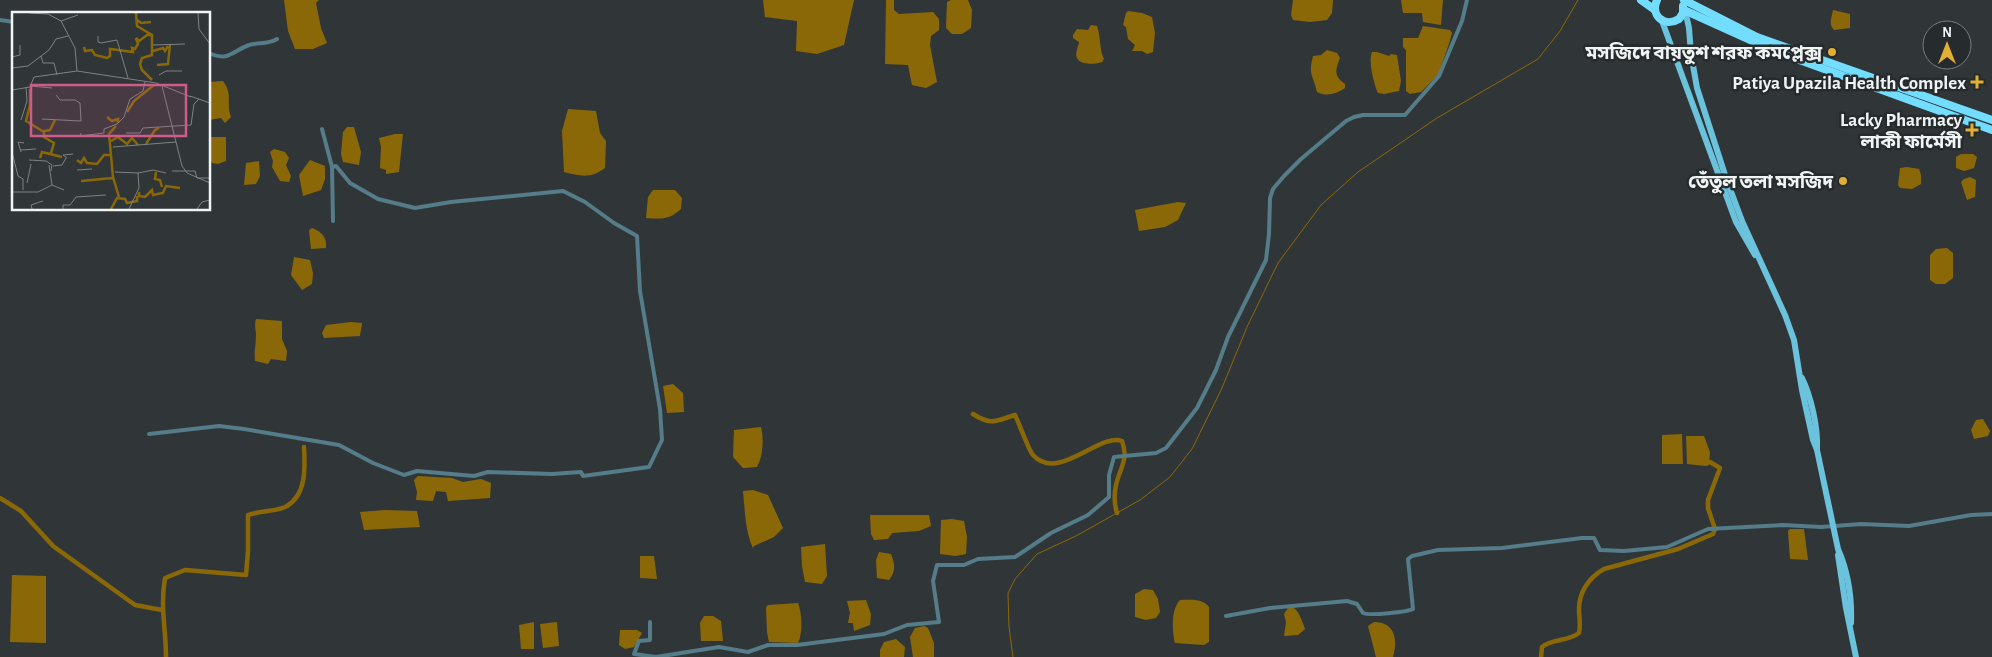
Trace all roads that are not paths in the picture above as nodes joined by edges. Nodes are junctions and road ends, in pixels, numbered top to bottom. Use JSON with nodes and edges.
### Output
{"nodes":[{"id":1,"x":1467,"y":0,"type":"edge"},
{"id":2,"x":1640,"y":0,"type":"edge"},
{"id":3,"x":1657,"y":0,"type":"edge"},
{"id":4,"x":1682,"y":0,"type":"edge"},
{"id":5,"x":1655,"y":10,"type":"junction"},
{"id":6,"x":1683,"y":12,"type":"junction"},
{"id":7,"x":1662,"y":21,"type":"junction"},
{"id":8,"x":276,"y":40,"type":"dead end"},
{"id":9,"x":210,"y":54,"type":"edge"},
{"id":10,"x":1992,"y":120,"type":"edge"},
{"id":11,"x":322,"y":128,"type":"dead end"},
{"id":12,"x":1992,"y":130,"type":"edge"},
{"id":13,"x":332,"y":167,"type":"junction"},
{"id":14,"x":333,"y":221,"type":"dead end"},
{"id":15,"x":1759,"y":260,"type":"junction"},
{"id":16,"x":149,"y":434,"type":"dead end"},
{"id":17,"x":1992,"y":514,"type":"edge"},
{"id":18,"x":1834,"y":526,"type":"junction"},
{"id":19,"x":1226,"y":616,"type":"dead end"},
{"id":20,"x":650,"y":622,"type":"dead end"},
{"id":21,"x":1856,"y":657,"type":"edge"}],
"edges":[{"from":1,"to":20,"type":"street"},
{"from":2,"to":5,"type":"highway"},
{"from":3,"to":5,"type":"highway"},
{"from":4,"to":6,"type":"highway"},
{"from":4,"to":10,"type":"highway"},
{"from":5,"to":7,"type":"highway"},
{"from":6,"to":7,"type":"highway"},
{"from":6,"to":12,"type":"highway"},
{"from":6,"to":15,"type":"main road"},
{"from":7,"to":15,"type":"main road"},
{"from":8,"to":9,"type":"street"},
{"from":11,"to":13,"type":"street"},
{"from":13,"to":14,"type":"street"},
{"from":13,"to":16,"type":"street"},
{"from":15,"to":18,"type":"main road"},
{"from":17,"to":18,"type":"street"},
{"from":18,"to":19,"type":"street"},
{"from":18,"to":21,"type":"main road"}]}
